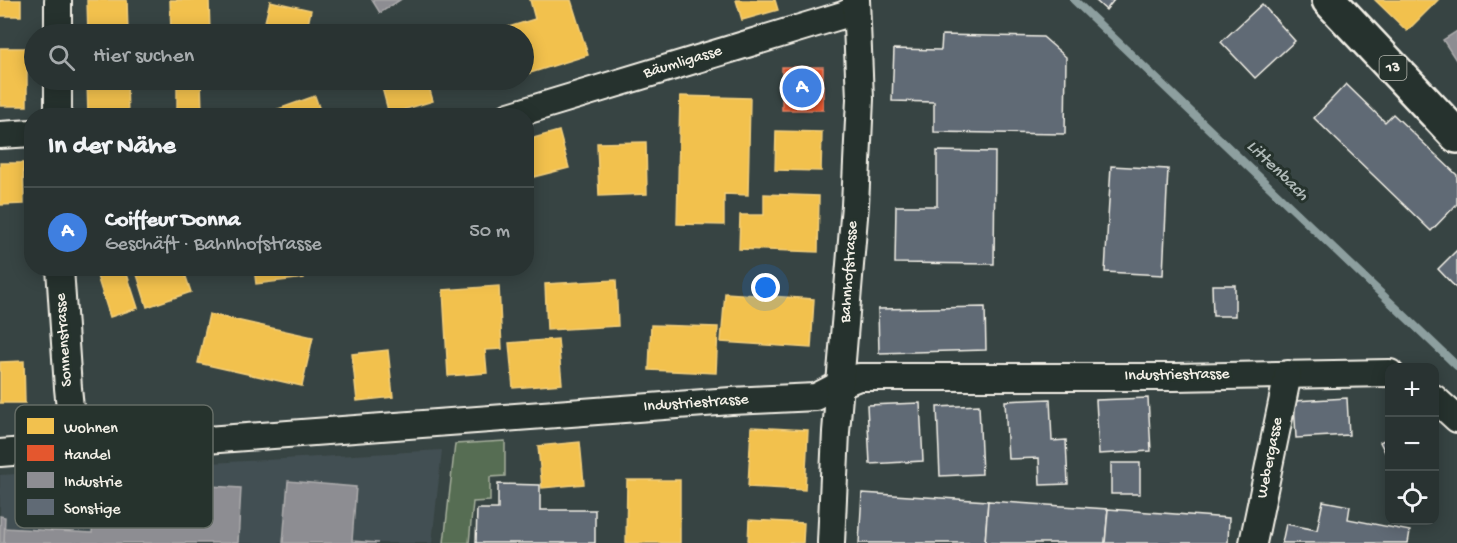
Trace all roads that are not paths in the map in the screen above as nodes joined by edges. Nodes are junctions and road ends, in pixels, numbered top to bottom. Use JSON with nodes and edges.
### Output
{"nodes":[{"id":1,"x":58,"y":0,"type":"edge"},
{"id":2,"x":1329,"y":0,"type":"edge"},
{"id":3,"x":856,"y":5,"type":"edge"},
{"id":4,"x":58,"y":24,"type":"edge"},
{"id":5,"x":58,"y":90,"type":"edge"},
{"id":6,"x":58,"y":108,"type":"edge"},
{"id":7,"x":534,"y":108,"type":"edge"},
{"id":8,"x":24,"y":133,"type":"edge"},
{"id":9,"x":0,"y":135,"type":"edge"},
{"id":10,"x":1457,"y":136,"type":"edge"},
{"id":11,"x":61,"y":276,"type":"edge"},
{"id":12,"x":1288,"y":374,"type":"junction"},
{"id":13,"x":1385,"y":374,"type":"edge"},
{"id":14,"x":841,"y":384,"type":"junction"},
{"id":15,"x":1439,"y":403,"type":"edge"},
{"id":16,"x":70,"y":405,"type":"edge"},
{"id":17,"x":1457,"y":419,"type":"edge"},
{"id":18,"x":213,"y":439,"type":"edge"},
{"id":19,"x":15,"y":452,"type":"edge"},
{"id":20,"x":0,"y":453,"type":"edge"},
{"id":21,"x":831,"y":543,"type":"edge"},
{"id":22,"x":1253,"y":543,"type":"edge"}],
"edges":[{"from":1,"to":4,"type":"street"},
{"from":2,"to":10,"type":"main road","number":"13"},
{"from":3,"to":7,"type":"street","name":"Bäumligasse"},
{"from":3,"to":14,"type":"street","name":"Bahnhofstrasse"},
{"from":5,"to":6,"type":"street"},
{"from":8,"to":9,"type":"street"},
{"from":11,"to":16,"type":"street","name":"Sonnenstrasse"},
{"from":12,"to":13,"type":"street","name":"Industriestrasse"},
{"from":12,"to":14,"type":"street","name":"Industriestrasse"},
{"from":12,"to":22,"type":"street","name":"Webergasse"},
{"from":14,"to":18,"type":"street","name":"Industriestrasse"},
{"from":14,"to":21,"type":"street","name":"Bahnhofstrasse"},
{"from":15,"to":17,"type":"street"},
{"from":19,"to":20,"type":"street","name":"Industriestrasse"}]}
